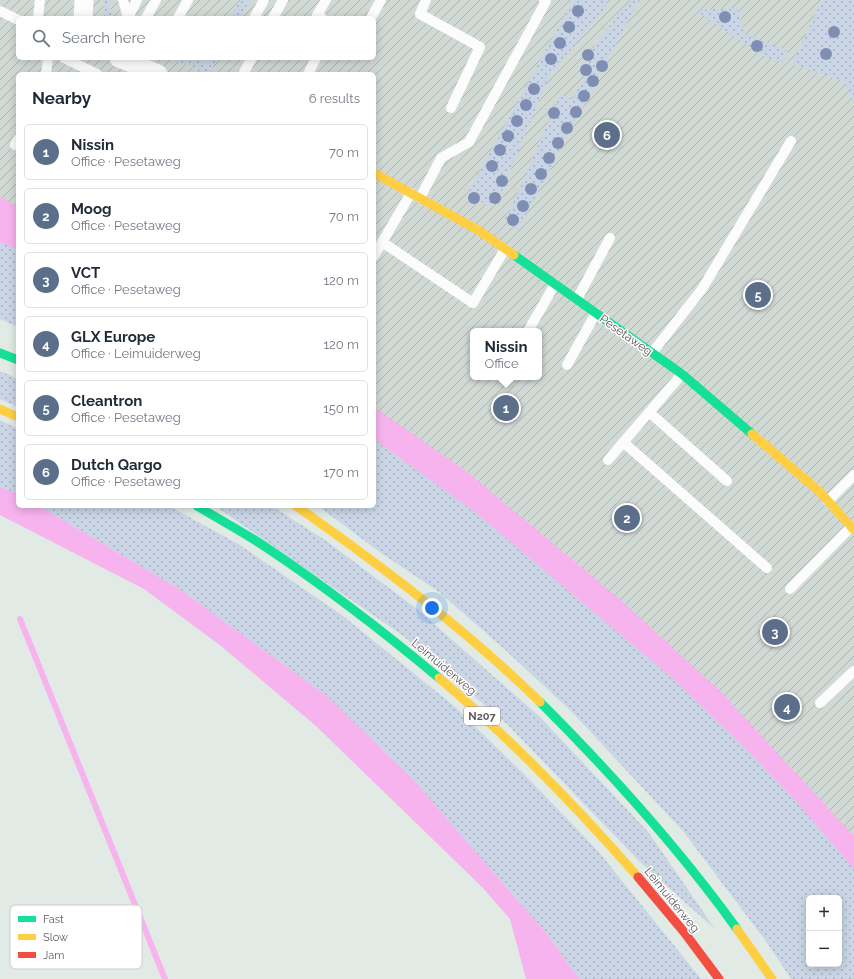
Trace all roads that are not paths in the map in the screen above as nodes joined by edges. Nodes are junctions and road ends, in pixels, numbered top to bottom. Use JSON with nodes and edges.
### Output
{"nodes":[{"id":1,"x":40,"y":0,"type":"edge"},
{"id":2,"x":84,"y":0,"type":"edge"},
{"id":3,"x":122,"y":0,"type":"edge"},
{"id":4,"x":137,"y":0,"type":"edge"},
{"id":5,"x":156,"y":0,"type":"edge"},
{"id":6,"x":188,"y":0,"type":"edge"},
{"id":7,"x":264,"y":0,"type":"edge"},
{"id":8,"x":283,"y":0,"type":"edge"},
{"id":9,"x":326,"y":0,"type":"edge"},
{"id":10,"x":381,"y":0,"type":"edge"},
{"id":11,"x":426,"y":0,"type":"edge"},
{"id":12,"x":544,"y":0,"type":"edge"},
{"id":13,"x":0,"y":11,"type":"edge"},
{"id":14,"x":38,"y":16,"type":"edge"},
{"id":15,"x":83,"y":16,"type":"edge"},
{"id":16,"x":127,"y":16,"type":"edge"},
{"id":17,"x":129,"y":16,"type":"edge"},
{"id":18,"x":147,"y":16,"type":"edge"},
{"id":19,"x":179,"y":16,"type":"edge"},
{"id":20,"x":255,"y":16,"type":"edge"},
{"id":21,"x":274,"y":16,"type":"edge"},
{"id":22,"x":319,"y":16,"type":"edge"},
{"id":23,"x":372,"y":16,"type":"dead end"},
{"id":24,"x":16,"y":19,"type":"edge"},
{"id":25,"x":48,"y":60,"type":"edge"},
{"id":26,"x":68,"y":60,"type":"edge"},
{"id":27,"x":124,"y":60,"type":"edge"},
{"id":28,"x":251,"y":60,"type":"edge"},
{"id":29,"x":315,"y":60,"type":"edge"},
{"id":30,"x":46,"y":72,"type":"edge"},
{"id":31,"x":93,"y":72,"type":"edge"},
{"id":32,"x":153,"y":72,"type":"edge"},
{"id":33,"x":244,"y":72,"type":"edge"},
{"id":34,"x":309,"y":72,"type":"edge"},
{"id":35,"x":451,"y":108,"type":"dead end"},
{"id":36,"x":791,"y":141,"type":"dead end"},
{"id":37,"x":376,"y":174,"type":"edge"},
{"id":38,"x":411,"y":193,"type":"junction"},
{"id":39,"x":420,"y":198,"type":"junction"},
{"id":40,"x":610,"y":238,"type":"dead end"},
{"id":41,"x":382,"y":242,"type":"junction"},
{"id":42,"x":505,"y":249,"type":"junction"},
{"id":43,"x":376,"y":252,"type":"edge"},
{"id":44,"x":555,"y":284,"type":"junction"},
{"id":45,"x":577,"y":299,"type":"junction"},
{"id":46,"x":596,"y":313,"type":"junction"},
{"id":47,"x":530,"y":328,"type":"edge"},
{"id":48,"x":0,"y":353,"type":"edge"},
{"id":49,"x":652,"y":353,"type":"junction"},
{"id":50,"x":16,"y":359,"type":"edge"},
{"id":51,"x":567,"y":365,"type":"dead end"},
{"id":52,"x":682,"y":374,"type":"junction"},
{"id":53,"x":0,"y":409,"type":"edge"},
{"id":54,"x":649,"y":412,"type":"junction"},
{"id":55,"x":16,"y":416,"type":"edge"},
{"id":56,"x":623,"y":442,"type":"junction"},
{"id":57,"x":608,"y":460,"type":"dead end"},
{"id":58,"x":854,"y":475,"type":"edge"},
{"id":59,"x":726,"y":481,"type":"dead end"},
{"id":60,"x":828,"y":501,"type":"junction"},
{"id":61,"x":200,"y":508,"type":"edge"},
{"id":62,"x":299,"y":508,"type":"edge"},
{"id":63,"x":853,"y":528,"type":"edge"},
{"id":64,"x":768,"y":568,"type":"dead end"},
{"id":65,"x":790,"y":589,"type":"dead end"},
{"id":66,"x":854,"y":671,"type":"edge"},
{"id":67,"x":820,"y":703,"type":"dead end"},
{"id":68,"x":718,"y":979,"type":"edge"},
{"id":69,"x":772,"y":979,"type":"edge"}],
"edges":[{"from":1,"to":14,"type":"lane"},
{"from":2,"to":15,"type":"street"},
{"from":3,"to":16,"type":"lane"},
{"from":4,"to":17,"type":"lane"},
{"from":5,"to":18,"type":"lane"},
{"from":6,"to":19,"type":"lane"},
{"from":7,"to":20,"type":"lane"},
{"from":8,"to":21,"type":"lane"},
{"from":9,"to":22,"type":"lane"},
{"from":10,"to":23,"type":"lane"},
{"from":11,"to":35,"type":"lane"},
{"from":12,"to":39,"type":"lane"},
{"from":13,"to":24,"type":"lane"},
{"from":25,"to":30,"type":"lane"},
{"from":26,"to":31,"type":"lane"},
{"from":27,"to":32,"type":"street"},
{"from":28,"to":33,"type":"lane"},
{"from":29,"to":34,"type":"lane"},
{"from":36,"to":49,"type":"lane"},
{"from":37,"to":38,"type":"main road","name":"Pesetaweg"},
{"from":38,"to":39,"type":"main road","name":"Pesetaweg"},
{"from":38,"to":41,"type":"lane"},
{"from":39,"to":42,"type":"main road","name":"Pesetaweg"},
{"from":40,"to":45,"type":"lane"},
{"from":41,"to":42,"type":"lane"},
{"from":41,"to":43,"type":"lane"},
{"from":42,"to":44,"type":"main road","name":"Pesetaweg"},
{"from":44,"to":45,"type":"main road","name":"Pesetaweg"},
{"from":44,"to":47,"type":"lane"},
{"from":45,"to":46,"type":"main road","name":"Pesetaweg"},
{"from":46,"to":49,"type":"main road","name":"Pesetaweg"},
{"from":46,"to":51,"type":"lane"},
{"from":48,"to":50,"type":"main road"},
{"from":49,"to":52,"type":"main road","name":"Pesetaweg"},
{"from":52,"to":54,"type":"lane"},
{"from":52,"to":60,"type":"main road","name":"Pesetaweg"},
{"from":53,"to":55,"type":"main road"},
{"from":54,"to":56,"type":"lane"},
{"from":54,"to":59,"type":"lane"},
{"from":56,"to":57,"type":"lane"},
{"from":56,"to":64,"type":"lane"},
{"from":58,"to":60,"type":"lane"},
{"from":60,"to":63,"type":"main road","name":"Pesetaweg"},
{"from":61,"to":68,"type":"main road","name":"Leimuiderweg","number":"N207"},
{"from":62,"to":69,"type":"main road"},
{"from":63,"to":65,"type":"lane"},
{"from":66,"to":67,"type":"lane"}]}
